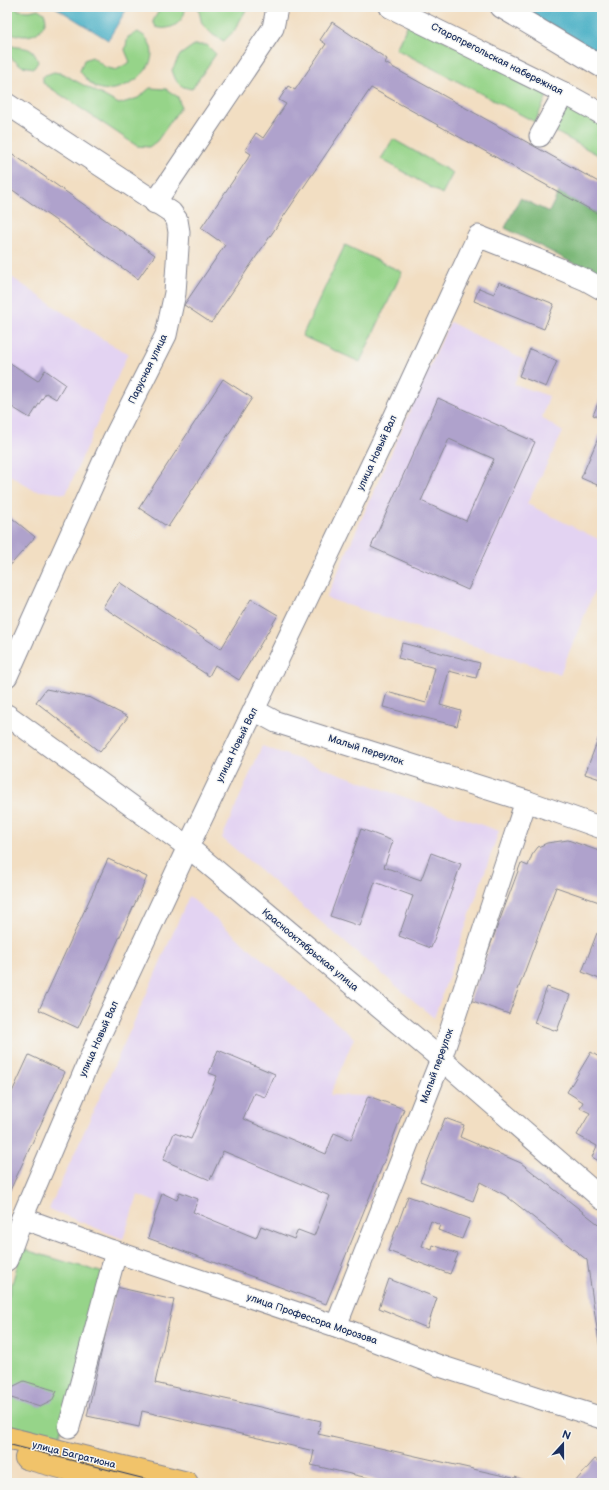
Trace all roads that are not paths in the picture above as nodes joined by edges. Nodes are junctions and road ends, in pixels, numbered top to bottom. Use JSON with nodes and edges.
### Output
{"nodes":[{"id":1,"x":282,"y":7,"type":"edge"},
{"id":2,"x":390,"y":7,"type":"edge"},
{"id":3,"x":501,"y":7,"type":"edge"},
{"id":4,"x":602,"y":67,"type":"edge"},
{"id":5,"x":564,"y":92,"type":"junction"},
{"id":6,"x":7,"y":104,"type":"edge"},
{"id":7,"x":602,"y":114,"type":"edge"},
{"id":8,"x":540,"y":136,"type":"dead end"},
{"id":9,"x":155,"y":203,"type":"junction"},
{"id":10,"x":602,"y":289,"type":"edge"},
{"id":11,"x":7,"y":676,"type":"edge"},
{"id":12,"x":254,"y":710,"type":"junction"},
{"id":13,"x":7,"y":715,"type":"edge"},
{"id":14,"x":526,"y":801,"type":"junction"},
{"id":15,"x":602,"y":828,"type":"edge"},
{"id":16,"x":188,"y":847,"type":"junction"},
{"id":17,"x":441,"y":1059,"type":"junction"},
{"id":18,"x":602,"y":1200,"type":"edge"},
{"id":19,"x":22,"y":1218,"type":"junction"},
{"id":20,"x":8,"y":1250,"type":"edge"},
{"id":21,"x":116,"y":1252,"type":"junction"},
{"id":22,"x":336,"y":1326,"type":"junction"},
{"id":23,"x":602,"y":1418,"type":"edge"},
{"id":24,"x":69,"y":1427,"type":"dead end"},
{"id":25,"x":7,"y":1438,"type":"edge"},
{"id":26,"x":7,"y":1453,"type":"edge"},
{"id":27,"x":86,"y":1479,"type":"edge"},
{"id":28,"x":121,"y":1483,"type":"edge"},
{"id":29,"x":187,"y":1483,"type":"edge"}],
"edges":[{"from":1,"to":9,"type":"street"},
{"from":2,"to":5,"type":"street","name":"Старопрегольская набережная"},
{"from":3,"to":4,"type":"street"},
{"from":5,"to":7,"type":"street","name":"Старопрегольская набережная"},
{"from":5,"to":8,"type":"street"},
{"from":6,"to":9,"type":"street","name":"Парусная улица"},
{"from":9,"to":11,"type":"street","name":"Парусная улица"},
{"from":10,"to":12,"type":"street","name":"улица Новый Вал"},
{"from":12,"to":14,"type":"street","name":"Малый переулок"},
{"from":12,"to":16,"type":"street","name":"улица Новый Вал"},
{"from":13,"to":16,"type":"street","name":"Краснооктябрьская улица"},
{"from":14,"to":15,"type":"street","name":"Малый переулок"},
{"from":14,"to":17,"type":"street","name":"Малый переулок"},
{"from":16,"to":17,"type":"street","name":"Краснооктябрьская улица"},
{"from":16,"to":19,"type":"street","name":"улица Новый Вал"},
{"from":17,"to":18,"type":"street","name":"Краснооктябрьская улица"},
{"from":17,"to":22,"type":"street","name":"Малый переулок"},
{"from":19,"to":20,"type":"street","name":"улица Новый Вал"},
{"from":19,"to":21,"type":"street","name":"улица Профессора Морозова"},
{"from":21,"to":22,"type":"street","name":"улица Профессора Морозова"},
{"from":21,"to":24,"type":"street"},
{"from":22,"to":23,"type":"street","name":"улица Профессора Морозова"},
{"from":25,"to":29,"type":"main road","name":"улица Багратиона"},
{"from":26,"to":27,"type":"main road","name":"улица Багратиона"},
{"from":27,"to":28,"type":"main road","name":"улица Багратиона"}]}
